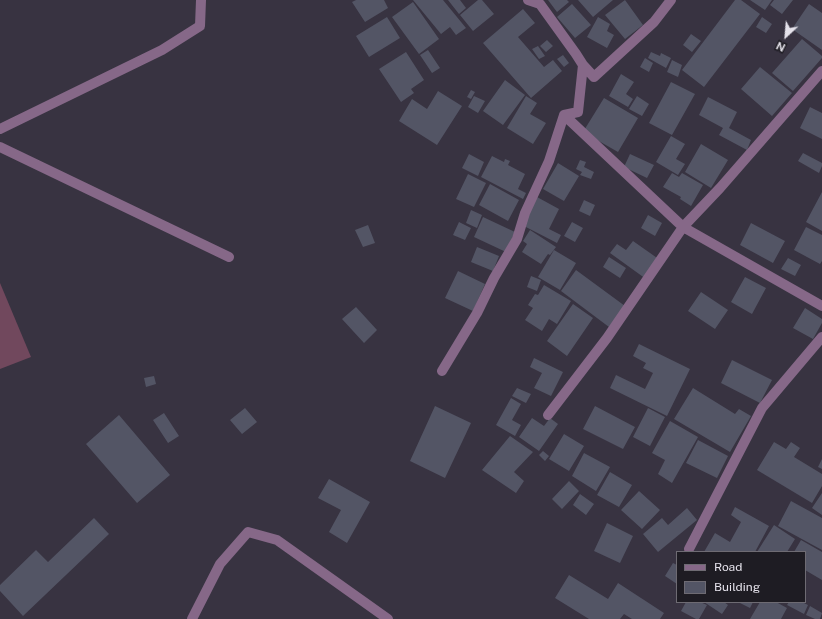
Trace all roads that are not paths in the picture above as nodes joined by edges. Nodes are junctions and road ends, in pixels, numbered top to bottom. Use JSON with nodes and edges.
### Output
{"nodes":[{"id":1,"x":201,"y":0,"type":"edge"},
{"id":2,"x":528,"y":0,"type":"edge"},
{"id":3,"x":671,"y":0,"type":"edge"},
{"id":4,"x":583,"y":65,"type":"junction"},
{"id":5,"x":822,"y":71,"type":"edge"},
{"id":6,"x":564,"y":116,"type":"junction"},
{"id":7,"x":0,"y":129,"type":"edge"},
{"id":8,"x":0,"y":147,"type":"edge"},
{"id":9,"x":683,"y":227,"type":"junction"},
{"id":10,"x":228,"y":257,"type":"dead end"},
{"id":11,"x":822,"y":306,"type":"edge"},
{"id":12,"x":822,"y":337,"type":"edge"},
{"id":13,"x":442,"y":371,"type":"dead end"},
{"id":14,"x":548,"y":415,"type":"dead end"},
{"id":15,"x":689,"y":549,"type":"dead end"},
{"id":16,"x":192,"y":619,"type":"edge"},
{"id":17,"x":388,"y":619,"type":"edge"}],
"edges":[{"from":1,"to":7,"type":"street"},
{"from":2,"to":4,"type":"street"},
{"from":3,"to":4,"type":"street"},
{"from":4,"to":6,"type":"street"},
{"from":5,"to":9,"type":"street"},
{"from":6,"to":9,"type":"street"},
{"from":6,"to":13,"type":"street"},
{"from":8,"to":10,"type":"street"},
{"from":9,"to":11,"type":"street"},
{"from":9,"to":14,"type":"street"},
{"from":12,"to":15,"type":"street"},
{"from":16,"to":17,"type":"street"}]}
